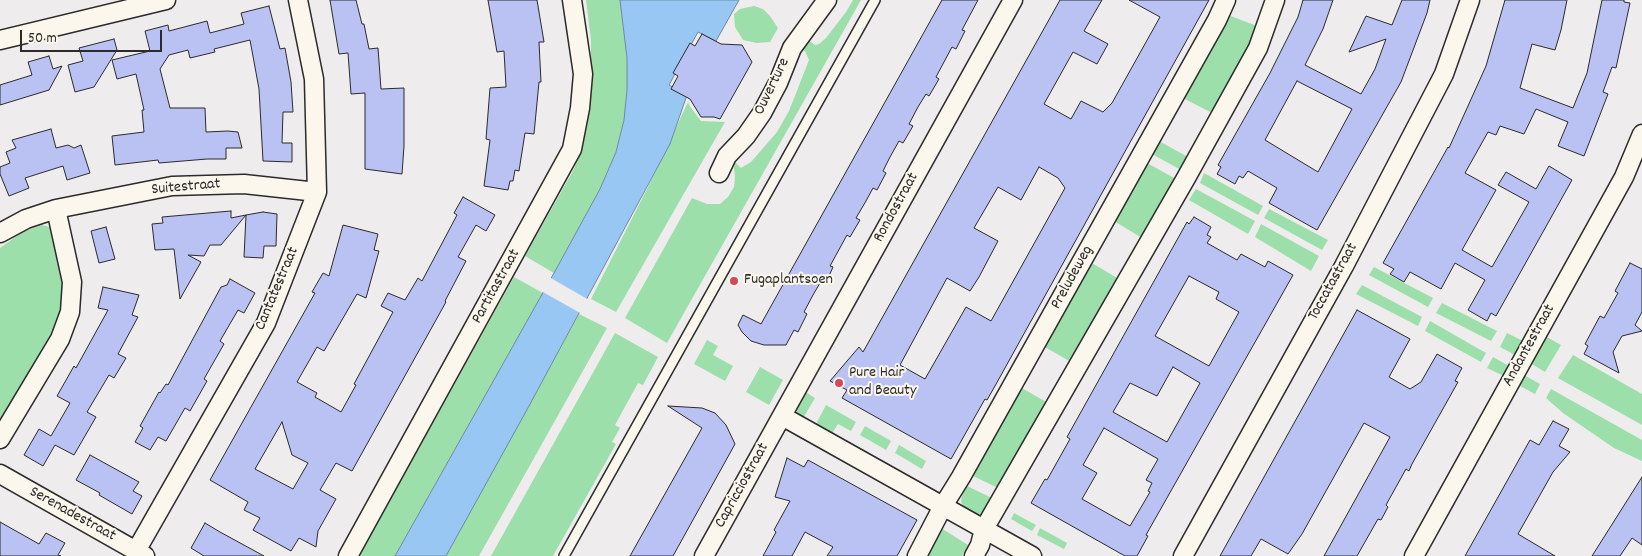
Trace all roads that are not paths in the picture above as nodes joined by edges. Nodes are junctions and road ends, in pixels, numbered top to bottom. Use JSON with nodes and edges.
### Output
{"nodes":[{"id":1,"x":166,"y":0,"type":"edge"},
{"id":2,"x":298,"y":0,"type":"edge"},
{"id":3,"x":572,"y":0,"type":"edge"},
{"id":4,"x":827,"y":0,"type":"edge"},
{"id":5,"x":875,"y":0,"type":"edge"},
{"id":6,"x":1013,"y":0,"type":"edge"},
{"id":7,"x":1226,"y":0,"type":"edge"},
{"id":8,"x":1275,"y":0,"type":"edge"},
{"id":9,"x":1470,"y":0,"type":"edge"},
{"id":10,"x":0,"y":40,"type":"edge"},
{"id":11,"x":1642,"y":134,"type":"edge"},
{"id":12,"x":719,"y":173,"type":"dead end"},
{"id":13,"x":317,"y":192,"type":"junction"},
{"id":14,"x":56,"y":209,"type":"junction"},
{"id":15,"x":0,"y":233,"type":"edge"},
{"id":16,"x":782,"y":416,"type":"junction"},
{"id":17,"x":0,"y":439,"type":"edge"},
{"id":18,"x":0,"y":474,"type":"edge"},
{"id":19,"x":943,"y":506,"type":"junction"},
{"id":20,"x":984,"y":529,"type":"junction"},
{"id":21,"x":140,"y":554,"type":"edge"},
{"id":22,"x":348,"y":556,"type":"edge"},
{"id":23,"x":564,"y":556,"type":"edge"},
{"id":24,"x":704,"y":556,"type":"edge"},
{"id":25,"x":917,"y":556,"type":"edge"},
{"id":26,"x":974,"y":556,"type":"edge"},
{"id":27,"x":1032,"y":556,"type":"edge"},
{"id":28,"x":1183,"y":556,"type":"edge"},
{"id":29,"x":1414,"y":556,"type":"edge"}],
"edges":[{"from":1,"to":10,"type":"street"},
{"from":2,"to":13,"type":"street","name":"Cantatestraat"},
{"from":3,"to":22,"type":"street","name":"Partitastraat"},
{"from":4,"to":12,"type":"street","name":"Ouverture"},
{"from":5,"to":23,"type":"lane"},
{"from":6,"to":16,"type":"street","name":"Rondostraat"},
{"from":7,"to":19,"type":"street","name":"Preludeweg"},
{"from":8,"to":20,"type":"street"},
{"from":9,"to":28,"type":"street","name":"Toccatastraat"},
{"from":11,"to":29,"type":"street","name":"Andantestraat"},
{"from":13,"to":14,"type":"street","name":"Suitestraat"},
{"from":13,"to":21,"type":"street","name":"Cantatestraat"},
{"from":14,"to":15,"type":"street","name":"Suitestraat"},
{"from":14,"to":17,"type":"street"},
{"from":16,"to":19,"type":"street"},
{"from":16,"to":24,"type":"street","name":"Capricciostraat"},
{"from":18,"to":21,"type":"street","name":"Serenadestraat"},
{"from":19,"to":20,"type":"street"},
{"from":19,"to":25,"type":"street","name":"Preludeweg"},
{"from":20,"to":26,"type":"street"},
{"from":20,"to":27,"type":"street"}]}
